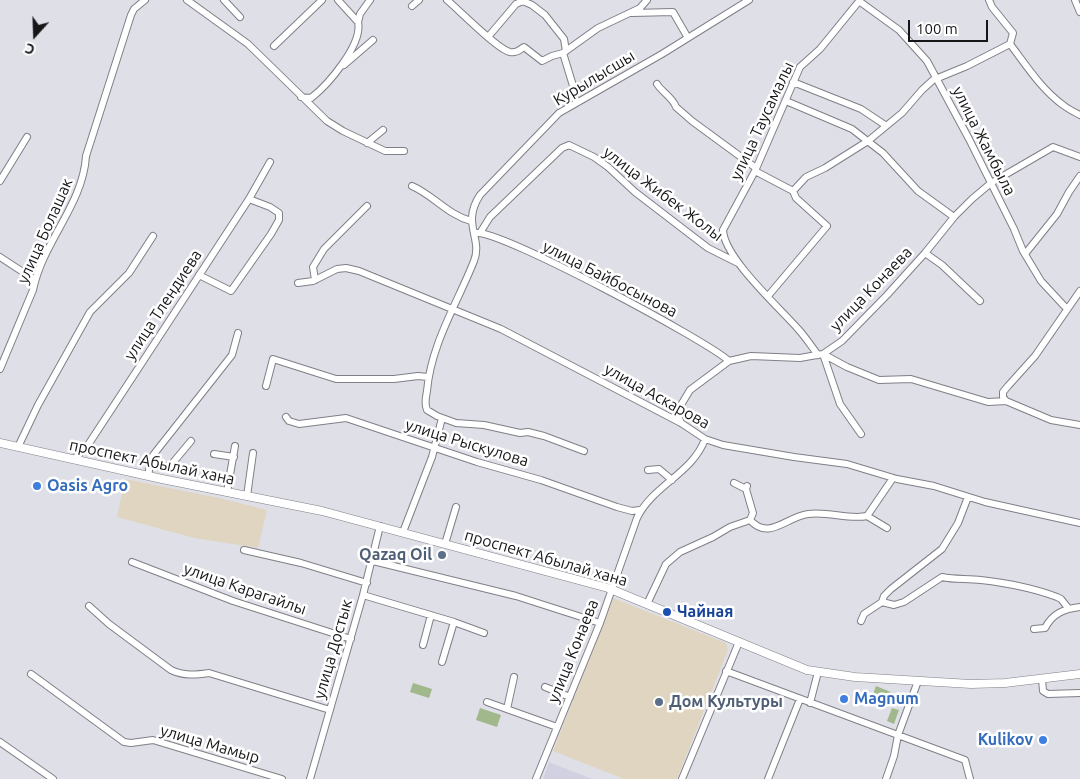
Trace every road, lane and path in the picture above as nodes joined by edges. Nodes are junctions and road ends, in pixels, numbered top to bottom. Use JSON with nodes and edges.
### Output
{"nodes":[{"id":1,"x":144,"y":0,"type":"edge"},
{"id":2,"x":187,"y":0,"type":"edge"},
{"id":3,"x":224,"y":0,"type":"edge"},
{"id":4,"x":322,"y":0,"type":"edge"},
{"id":5,"x":338,"y":0,"type":"edge"},
{"id":6,"x":370,"y":0,"type":"edge"},
{"id":7,"x":418,"y":0,"type":"edge"},
{"id":8,"x":447,"y":0,"type":"edge"},
{"id":9,"x":647,"y":0,"type":"edge"},
{"id":10,"x":749,"y":0,"type":"edge"},
{"id":11,"x":988,"y":0,"type":"edge"},
{"id":12,"x":1075,"y":0,"type":"edge"},
{"id":13,"x":859,"y":1,"type":"edge"},
{"id":14,"x":412,"y":6,"type":"dead end"},
{"id":15,"x":1080,"y":12,"type":"edge"},
{"id":16,"x":630,"y":13,"type":"junction"},
{"id":17,"x":240,"y":17,"type":"dead end"},
{"id":18,"x":358,"y":22,"type":"junction"},
{"id":19,"x":488,"y":37,"type":"junction"},
{"id":20,"x":688,"y":38,"type":"junction"},
{"id":21,"x":373,"y":40,"type":"dead end"},
{"id":22,"x":1010,"y":44,"type":"junction"},
{"id":23,"x":274,"y":46,"type":"dead end"},
{"id":24,"x":564,"y":52,"type":"junction"},
{"id":25,"x":339,"y":70,"type":"junction"},
{"id":26,"x":937,"y":78,"type":"junction"},
{"id":27,"x":792,"y":82,"type":"junction"},
{"id":28,"x":657,"y":84,"type":"dead end"},
{"id":29,"x":302,"y":97,"type":"junction"},
{"id":30,"x":576,"y":102,"type":"junction"},
{"id":31,"x":786,"y":102,"type":"junction"},
{"id":32,"x":1080,"y":116,"type":"edge"},
{"id":33,"x":885,"y":125,"type":"junction"},
{"id":34,"x":383,"y":130,"type":"dead end"},
{"id":35,"x":27,"y":137,"type":"dead end"},
{"id":36,"x":868,"y":141,"type":"junction"},
{"id":37,"x":367,"y":143,"type":"junction"},
{"id":38,"x":404,"y":151,"type":"dead end"},
{"id":39,"x":1080,"y":157,"type":"edge"},
{"id":40,"x":270,"y":162,"type":"dead end"},
{"id":41,"x":755,"y":169,"type":"junction"},
{"id":42,"x":1080,"y":176,"type":"edge"},
{"id":43,"x":0,"y":181,"type":"edge"},
{"id":44,"x":991,"y":183,"type":"junction"},
{"id":45,"x":412,"y":186,"type":"dead end"},
{"id":46,"x":793,"y":191,"type":"junction"},
{"id":47,"x":249,"y":199,"type":"junction"},
{"id":48,"x":367,"y":206,"type":"dead end"},
{"id":49,"x":954,"y":217,"type":"junction"},
{"id":50,"x":471,"y":221,"type":"junction"},
{"id":51,"x":476,"y":235,"type":"junction"},
{"id":52,"x":153,"y":236,"type":"dead end"},
{"id":53,"x":925,"y":253,"type":"junction"},
{"id":54,"x":1026,"y":254,"type":"junction"},
{"id":55,"x":0,"y":257,"type":"edge"},
{"id":56,"x":740,"y":264,"type":"junction"},
{"id":57,"x":199,"y":275,"type":"junction"},
{"id":58,"x":36,"y":280,"type":"junction"},
{"id":59,"x":315,"y":280,"type":"junction"},
{"id":60,"x":298,"y":284,"type":"dead end"},
{"id":61,"x":1080,"y":291,"type":"edge"},
{"id":62,"x":768,"y":296,"type":"junction"},
{"id":63,"x":980,"y":301,"type":"dead end"},
{"id":64,"x":452,"y":308,"type":"junction"},
{"id":65,"x":1067,"y":309,"type":"junction"},
{"id":66,"x":238,"y":332,"type":"dead end"},
{"id":67,"x":821,"y":354,"type":"junction"},
{"id":68,"x":728,"y":361,"type":"junction"},
{"id":69,"x":0,"y":369,"type":"edge"},
{"id":70,"x":428,"y":377,"type":"junction"},
{"id":71,"x":266,"y":386,"type":"dead end"},
{"id":72,"x":1006,"y":401,"type":"junction"},
{"id":73,"x":286,"y":417,"type":"dead end"},
{"id":74,"x":442,"y":418,"type":"junction"},
{"id":75,"x":681,"y":424,"type":"junction"},
{"id":76,"x":1080,"y":425,"type":"edge"},
{"id":77,"x":861,"y":434,"type":"dead end"},
{"id":78,"x":705,"y":439,"type":"junction"},
{"id":79,"x":191,"y":441,"type":"dead end"},
{"id":80,"x":0,"y":443,"type":"edge"},
{"id":81,"x":18,"y":447,"type":"junction"},
{"id":82,"x":237,"y":448,"type":"dead end"},
{"id":83,"x":434,"y":448,"type":"junction"},
{"id":84,"x":584,"y":451,"type":"dead end"},
{"id":85,"x":252,"y":452,"type":"dead end"},
{"id":86,"x":214,"y":454,"type":"dead end"},
{"id":87,"x":234,"y":457,"type":"junction"},
{"id":88,"x":74,"y":460,"type":"junction"},
{"id":89,"x":150,"y":465,"type":"junction"},
{"id":90,"x":648,"y":470,"type":"dead end"},
{"id":91,"x":148,"y":476,"type":"junction"},
{"id":92,"x":893,"y":478,"type":"junction"},
{"id":93,"x":672,"y":480,"type":"junction"},
{"id":94,"x":734,"y":483,"type":"dead end"},
{"id":95,"x":227,"y":492,"type":"junction"},
{"id":96,"x":247,"y":496,"type":"junction"},
{"id":97,"x":968,"y":498,"type":"junction"},
{"id":98,"x":456,"y":507,"type":"dead end"},
{"id":99,"x":640,"y":510,"type":"junction"},
{"id":100,"x":866,"y":516,"type":"junction"},
{"id":101,"x":750,"y":520,"type":"junction"},
{"id":102,"x":1080,"y":523,"type":"edge"},
{"id":103,"x":380,"y":526,"type":"junction"},
{"id":104,"x":887,"y":528,"type":"dead end"},
{"id":105,"x":403,"y":532,"type":"junction"},
{"id":106,"x":445,"y":544,"type":"junction"},
{"id":107,"x":244,"y":550,"type":"dead end"},
{"id":108,"x":373,"y":561,"type":"junction"},
{"id":109,"x":132,"y":562,"type":"dead end"},
{"id":110,"x":367,"y":583,"type":"junction"},
{"id":111,"x":612,"y":590,"type":"junction"},
{"id":112,"x":363,"y":595,"type":"junction"},
{"id":113,"x":882,"y":602,"type":"junction"},
{"id":114,"x":647,"y":604,"type":"junction"},
{"id":115,"x":89,"y":606,"type":"dead end"},
{"id":116,"x":1080,"y":606,"type":"edge"},
{"id":117,"x":1068,"y":608,"type":"junction"},
{"id":118,"x":431,"y":615,"type":"junction"},
{"id":119,"x":861,"y":621,"type":"dead end"},
{"id":120,"x":454,"y":622,"type":"junction"},
{"id":121,"x":600,"y":623,"type":"junction"},
{"id":122,"x":1034,"y":629,"type":"dead end"},
{"id":123,"x":484,"y":633,"type":"dead end"},
{"id":124,"x":351,"y":639,"type":"junction"},
{"id":125,"x":739,"y":642,"type":"junction"},
{"id":126,"x":423,"y":645,"type":"dead end"},
{"id":127,"x":442,"y":662,"type":"dead end"},
{"id":128,"x":726,"y":670,"type":"junction"},
{"id":129,"x":818,"y":672,"type":"junction"},
{"id":130,"x":31,"y":674,"type":"dead end"},
{"id":131,"x":1080,"y":674,"type":"edge"},
{"id":132,"x":514,"y":677,"type":"dead end"},
{"id":133,"x":1042,"y":679,"type":"junction"},
{"id":134,"x":918,"y":681,"type":"junction"},
{"id":135,"x":545,"y":687,"type":"dead end"},
{"id":136,"x":1080,"y":693,"type":"edge"},
{"id":137,"x":570,"y":697,"type":"junction"},
{"id":138,"x":800,"y":699,"type":"junction"},
{"id":139,"x":487,"y":702,"type":"dead end"},
{"id":140,"x":810,"y":702,"type":"junction"},
{"id":141,"x":507,"y":709,"type":"junction"},
{"id":142,"x":330,"y":710,"type":"junction"},
{"id":143,"x":557,"y":727,"type":"junction"},
{"id":144,"x":898,"y":735,"type":"junction"},
{"id":145,"x":0,"y":742,"type":"edge"},
{"id":146,"x":53,"y":779,"type":"edge"},
{"id":147,"x":282,"y":779,"type":"edge"},
{"id":148,"x":310,"y":779,"type":"edge"},
{"id":149,"x":536,"y":779,"type":"edge"},
{"id":150,"x":682,"y":779,"type":"edge"},
{"id":151,"x":768,"y":779,"type":"edge"},
{"id":152,"x":886,"y":779,"type":"edge"},
{"id":153,"x":970,"y":779,"type":"edge"}],
"edges":[{"from":1,"to":58,"type":"street","name":"улица Болашак"},
{"from":2,"to":29,"type":"street"},
{"from":3,"to":17,"type":"street"},
{"from":4,"to":23,"type":"street"},
{"from":5,"to":18,"type":"street"},
{"from":6,"to":18,"type":"street"},
{"from":7,"to":14,"type":"street"},
{"from":8,"to":19,"type":"street"},
{"from":9,"to":16,"type":"street"},
{"from":10,"to":20,"type":"street","name":"Курылысшы"},
{"from":11,"to":22,"type":"street"},
{"from":12,"to":15,"type":"street"},
{"from":13,"to":26,"type":"street","name":"улица Жамбыла"},
{"from":13,"to":27,"type":"street","name":"улица Таусамалы"},
{"from":16,"to":20,"type":"street"},
{"from":16,"to":24,"type":"street"},
{"from":18,"to":25,"type":"street"},
{"from":19,"to":24,"type":"street"},
{"from":19,"to":24,"type":"street"},
{"from":20,"to":30,"type":"street","name":"Курылысшы"},
{"from":21,"to":25,"type":"street"},
{"from":22,"to":26,"type":"street"},
{"from":22,"to":32,"type":"street"},
{"from":24,"to":30,"type":"street"},
{"from":25,"to":29,"type":"street"},
{"from":26,"to":33,"type":"street"},
{"from":26,"to":44,"type":"street","name":"улица Жамбыла"},
{"from":27,"to":31,"type":"street","name":"улица Таусамалы"},
{"from":27,"to":33,"type":"street"},
{"from":28,"to":41,"type":"street"},
{"from":29,"to":37,"type":"street"},
{"from":30,"to":50,"type":"street","name":"Курылысшы"},
{"from":31,"to":36,"type":"street"},
{"from":31,"to":41,"type":"street","name":"улица Таусамалы"},
{"from":33,"to":36,"type":"street"},
{"from":34,"to":37,"type":"street"},
{"from":35,"to":43,"type":"street"},
{"from":36,"to":46,"type":"street"},
{"from":36,"to":49,"type":"street"},
{"from":37,"to":38,"type":"street"},
{"from":39,"to":44,"type":"street","name":"улица Конаева"},
{"from":40,"to":47,"type":"street","name":"улица Тлендиева"},
{"from":41,"to":46,"type":"street"},
{"from":41,"to":56,"type":"street","name":"улица Таусамалы"},
{"from":42,"to":54,"type":"street"},
{"from":44,"to":49,"type":"street","name":"улица Конаева"},
{"from":44,"to":54,"type":"street","name":"улица Жамбыла"},
{"from":45,"to":50,"type":"street"},
{"from":46,"to":62,"type":"street"},
{"from":47,"to":57,"type":"street","name":"улица Тлендиева"},
{"from":47,"to":57,"type":"street"},
{"from":48,"to":59,"type":"street"},
{"from":49,"to":53,"type":"street","name":"улица Конаева"},
{"from":50,"to":51,"type":"street"},
{"from":51,"to":56,"type":"street","name":"улица Жибек Жолы"},
{"from":51,"to":64,"type":"street"},
{"from":51,"to":68,"type":"street","name":"улица Байбосынова"},
{"from":52,"to":81,"type":"street"},
{"from":53,"to":63,"type":"street"},
{"from":53,"to":67,"type":"street","name":"улица Конаева"},
{"from":54,"to":65,"type":"street","name":"улица Жамбыла"},
{"from":55,"to":58,"type":"street"},
{"from":56,"to":62,"type":"street","name":"улица Жибек Жолы"},
{"from":57,"to":88,"type":"street","name":"улица Тлендиева"},
{"from":58,"to":69,"type":"street","name":"улица Болашак"},
{"from":59,"to":60,"type":"street","name":"улица Аскарова"},
{"from":59,"to":64,"type":"street","name":"улица Аскарова"},
{"from":61,"to":65,"type":"street"},
{"from":62,"to":67,"type":"street","name":"улица Жибек Жолы"},
{"from":64,"to":70,"type":"street"},
{"from":64,"to":75,"type":"street","name":"улица Аскарова"},
{"from":65,"to":72,"type":"street"},
{"from":66,"to":89,"type":"street"},
{"from":67,"to":68,"type":"street","name":"улица Конаева"},
{"from":67,"to":72,"type":"street","name":"улица Жибек Жолы"},
{"from":67,"to":77,"type":"street"},
{"from":68,"to":75,"type":"street","name":"улица Конаева"},
{"from":70,"to":71,"type":"street"},
{"from":70,"to":74,"type":"street"},
{"from":72,"to":76,"type":"street","name":"улица Жибек Жолы"},
{"from":73,"to":83,"type":"street","name":"улица Рыскулова"},
{"from":74,"to":83,"type":"street"},
{"from":74,"to":84,"type":"street"},
{"from":75,"to":78,"type":"street","name":"улица Аскарова"},
{"from":78,"to":92,"type":"street","name":"улица Аскарова"},
{"from":78,"to":93,"type":"street","name":"улица Конаева"},
{"from":79,"to":89,"type":"street"},
{"from":80,"to":81,"type":"main road","name":"проспект Абылай хана"},
{"from":81,"to":88,"type":"main road","name":"проспект Абылай хана"},
{"from":82,"to":87,"type":"street"},
{"from":83,"to":99,"type":"street","name":"улица Рыскулова"},
{"from":83,"to":105,"type":"street"},
{"from":85,"to":96,"type":"street"},
{"from":86,"to":87,"type":"street"},
{"from":87,"to":95,"type":"street"},
{"from":88,"to":91,"type":"main road","name":"проспект Абылай хана"},
{"from":89,"to":91,"type":"street"},
{"from":90,"to":93,"type":"street"},
{"from":91,"to":95,"type":"main road","name":"проспект Абылай хана"},
{"from":92,"to":97,"type":"street","name":"улица Аскарова"},
{"from":92,"to":100,"type":"street"},
{"from":93,"to":99,"type":"street","name":"улица Конаева"},
{"from":94,"to":101,"type":"street"},
{"from":95,"to":96,"type":"main road","name":"проспект Абылай хана"},
{"from":96,"to":103,"type":"main road","name":"проспект Абылай хана"},
{"from":97,"to":102,"type":"street","name":"улица Аскарова"},
{"from":97,"to":113,"type":"street"},
{"from":98,"to":106,"type":"street"},
{"from":99,"to":111,"type":"street","name":"улица Конаева"},
{"from":100,"to":101,"type":"street"},
{"from":100,"to":104,"type":"street"},
{"from":101,"to":114,"type":"street"},
{"from":103,"to":105,"type":"main road","name":"проспект Абылай хана"},
{"from":103,"to":108,"type":"street","name":"улица Достык"},
{"from":105,"to":106,"type":"main road","name":"проспект Абылай хана"},
{"from":106,"to":111,"type":"main road","name":"проспект Абылай хана"},
{"from":107,"to":110,"type":"street"},
{"from":108,"to":110,"type":"street","name":"улица Достык"},
{"from":108,"to":121,"type":"street"},
{"from":109,"to":124,"type":"street","name":"улица Карагайлы"},
{"from":110,"to":112,"type":"street","name":"улица Достык"},
{"from":111,"to":114,"type":"main road","name":"проспект Абылай хана"},
{"from":111,"to":121,"type":"street","name":"улица Конаева"},
{"from":112,"to":118,"type":"street"},
{"from":112,"to":124,"type":"street","name":"улица Достык"},
{"from":113,"to":117,"type":"street"},
{"from":113,"to":119,"type":"street"},
{"from":114,"to":125,"type":"main road","name":"проспект Абылай хана"},
{"from":115,"to":142,"type":"street"},
{"from":116,"to":117,"type":"street"},
{"from":117,"to":122,"type":"street"},
{"from":118,"to":120,"type":"street"},
{"from":118,"to":126,"type":"street"},
{"from":120,"to":123,"type":"street"},
{"from":120,"to":127,"type":"street"},
{"from":121,"to":137,"type":"street","name":"улица Конаева"},
{"from":124,"to":142,"type":"street","name":"улица Достык"},
{"from":125,"to":128,"type":"street"},
{"from":125,"to":129,"type":"main road","name":"проспект Абылай хана"},
{"from":128,"to":138,"type":"street"},
{"from":128,"to":150,"type":"street"},
{"from":129,"to":134,"type":"main road","name":"проспект Абылай хана"},
{"from":129,"to":140,"type":"street"},
{"from":130,"to":147,"type":"street","name":"улица Мамыр"},
{"from":131,"to":133,"type":"main road","name":"проспект Абылай хана"},
{"from":132,"to":141,"type":"street"},
{"from":133,"to":134,"type":"main road","name":"проспект Абылай хана"},
{"from":133,"to":136,"type":"street"},
{"from":134,"to":144,"type":"street"},
{"from":135,"to":137,"type":"street"},
{"from":137,"to":143,"type":"street","name":"улица Конаева"},
{"from":138,"to":140,"type":"street"},
{"from":138,"to":151,"type":"street"},
{"from":139,"to":141,"type":"street"},
{"from":140,"to":144,"type":"street"},
{"from":141,"to":143,"type":"street"},
{"from":142,"to":148,"type":"street","name":"улица Достык"},
{"from":143,"to":149,"type":"street","name":"улица Конаева"},
{"from":144,"to":152,"type":"street"},
{"from":144,"to":153,"type":"street"},
{"from":145,"to":146,"type":"street"}]}
